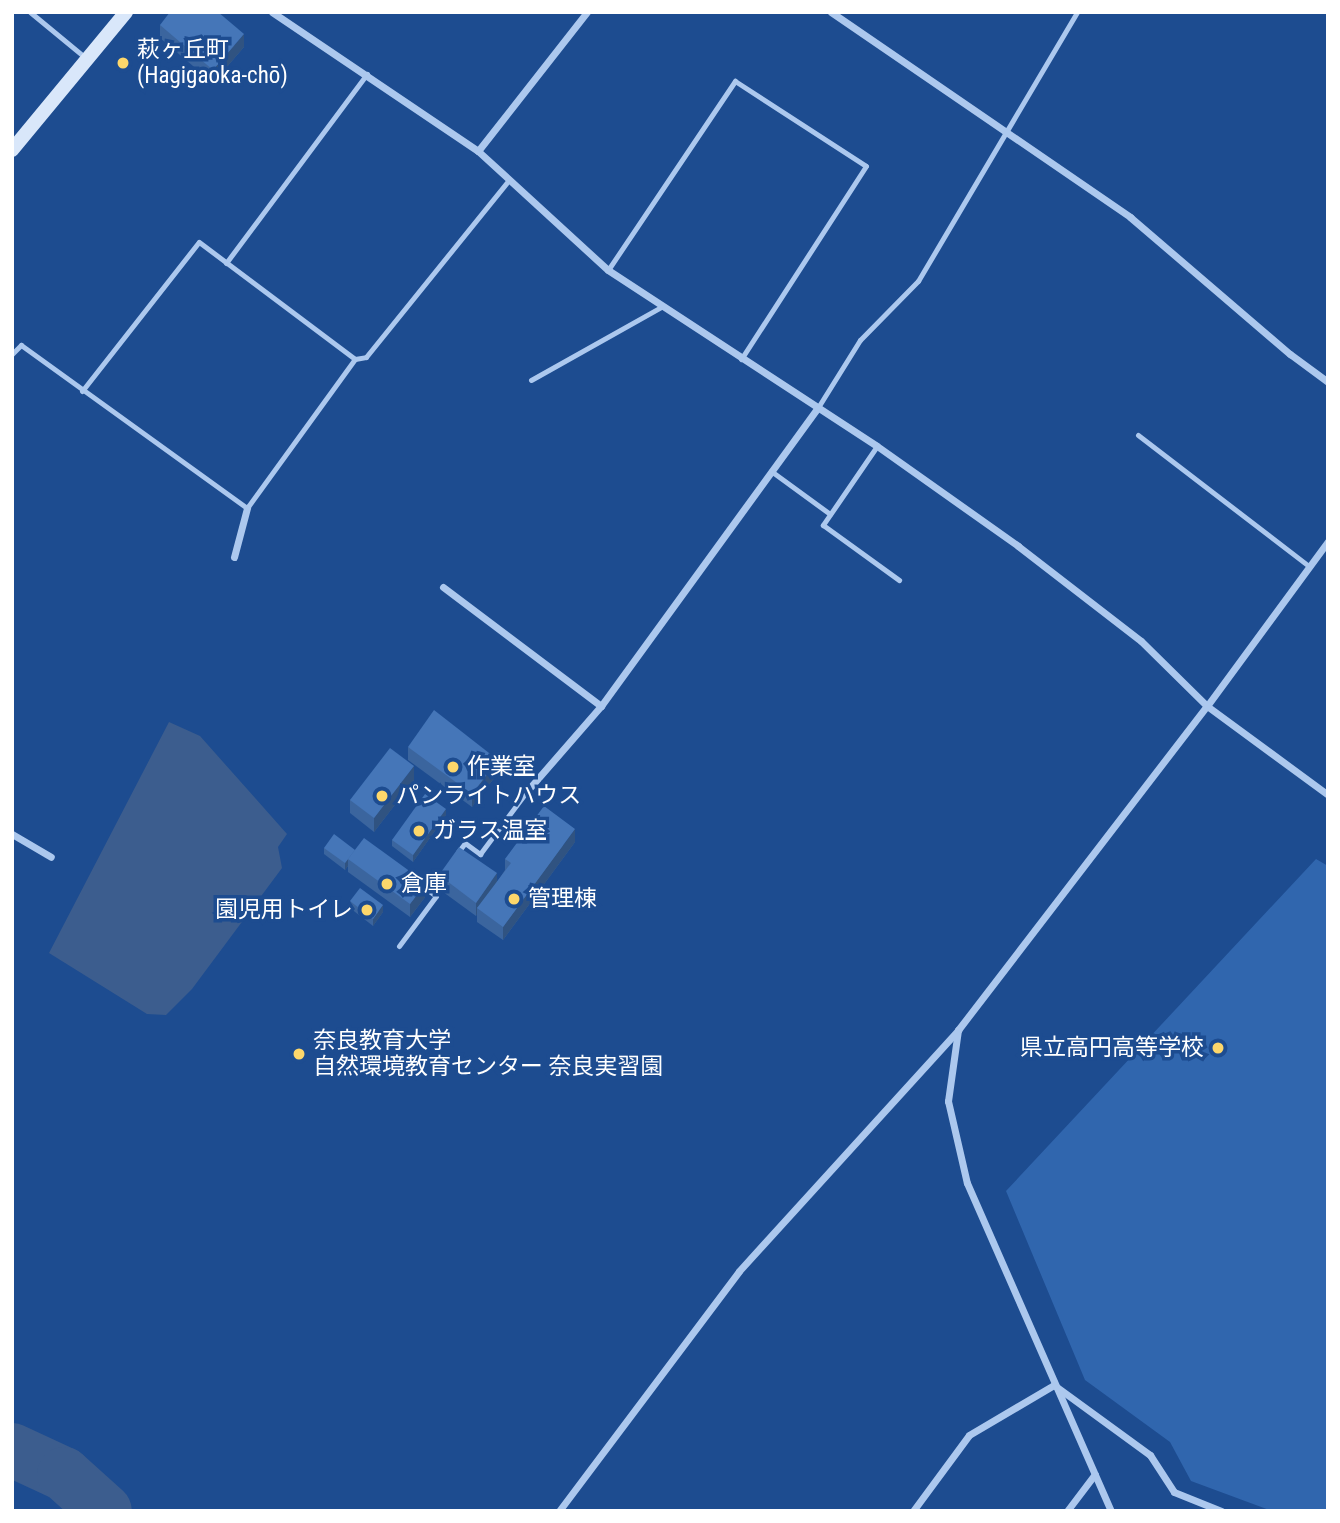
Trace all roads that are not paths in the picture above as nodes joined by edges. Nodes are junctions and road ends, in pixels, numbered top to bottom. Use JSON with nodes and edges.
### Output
{"nodes":[{"id":1,"x":30,"y":12,"type":"edge"},
{"id":2,"x":126,"y":12,"type":"edge"},
{"id":3,"x":272,"y":12,"type":"edge"},
{"id":4,"x":587,"y":12,"type":"edge"},
{"id":5,"x":831,"y":12,"type":"edge"},
{"id":6,"x":1077,"y":12,"type":"edge"},
{"id":7,"x":88,"y":60,"type":"junction"},
{"id":8,"x":367,"y":74,"type":"junction"},
{"id":9,"x":1006,"y":132,"type":"junction"},
{"id":10,"x":12,"y":150,"type":"edge"},
{"id":11,"x":478,"y":151,"type":"junction"},
{"id":12,"x":509,"y":180,"type":"junction"},
{"id":13,"x":226,"y":263,"type":"junction"},
{"id":14,"x":608,"y":270,"type":"junction"},
{"id":15,"x":663,"y":306,"type":"junction"},
{"id":16,"x":12,"y":354,"type":"edge"},
{"id":17,"x":355,"y":359,"type":"junction"},
{"id":18,"x":741,"y":359,"type":"junction"},
{"id":19,"x":531,"y":380,"type":"dead end"},
{"id":20,"x":1328,"y":382,"type":"edge"},
{"id":21,"x":82,"y":390,"type":"junction"},
{"id":22,"x":817,"y":409,"type":"junction"},
{"id":23,"x":1138,"y":435,"type":"dead end"},
{"id":24,"x":877,"y":446,"type":"junction"},
{"id":25,"x":771,"y":471,"type":"junction"},
{"id":26,"x":247,"y":508,"type":"junction"},
{"id":27,"x":830,"y":514,"type":"junction"},
{"id":28,"x":1328,"y":541,"type":"edge"},
{"id":29,"x":234,"y":557,"type":"dead end"},
{"id":30,"x":1309,"y":566,"type":"junction"},
{"id":31,"x":899,"y":580,"type":"dead end"},
{"id":32,"x":443,"y":587,"type":"dead end"},
{"id":33,"x":601,"y":706,"type":"junction"},
{"id":34,"x":1207,"y":706,"type":"junction"},
{"id":35,"x":527,"y":791,"type":"joint"},
{"id":36,"x":1328,"y":795,"type":"edge"},
{"id":37,"x":12,"y":834,"type":"edge"},
{"id":38,"x":51,"y":857,"type":"dead end"},
{"id":39,"x":451,"y":862,"type":"edge"},
{"id":40,"x":444,"y":872,"type":"edge"},
{"id":41,"x":399,"y":946,"type":"dead end"},
{"id":42,"x":958,"y":1030,"type":"junction"},
{"id":43,"x":1054,"y":1385,"type":"junction"},
{"id":44,"x":1095,"y":1474,"type":"junction"},
{"id":45,"x":559,"y":1511,"type":"edge"},
{"id":46,"x":913,"y":1511,"type":"edge"},
{"id":47,"x":1068,"y":1511,"type":"edge"},
{"id":48,"x":1111,"y":1511,"type":"edge"},
{"id":49,"x":1221,"y":1511,"type":"edge"}],
"edges":[{"from":1,"to":7,"type":"lane"},
{"from":2,"to":7,"type":"main road"},
{"from":3,"to":8,"type":"street"},
{"from":4,"to":11,"type":"street"},
{"from":5,"to":9,"type":"street"},
{"from":6,"to":9,"type":"lane"},
{"from":7,"to":10,"type":"main road"},
{"from":8,"to":11,"type":"street"},
{"from":8,"to":13,"type":"lane"},
{"from":9,"to":20,"type":"street"},
{"from":9,"to":22,"type":"lane"},
{"from":11,"to":12,"type":"street"},
{"from":12,"to":14,"type":"street"},
{"from":12,"to":17,"type":"lane"},
{"from":13,"to":17,"type":"lane"},
{"from":13,"to":21,"type":"lane"},
{"from":14,"to":15,"type":"street"},
{"from":14,"to":18,"type":"lane"},
{"from":15,"to":18,"type":"street"},
{"from":15,"to":19,"type":"lane"},
{"from":16,"to":21,"type":"lane"},
{"from":17,"to":26,"type":"lane"},
{"from":18,"to":22,"type":"street"},
{"from":21,"to":26,"type":"lane"},
{"from":22,"to":24,"type":"street"},
{"from":22,"to":25,"type":"street"},
{"from":23,"to":30,"type":"lane"},
{"from":24,"to":27,"type":"lane"},
{"from":24,"to":34,"type":"street"},
{"from":25,"to":27,"type":"lane"},
{"from":25,"to":33,"type":"street"},
{"from":26,"to":29,"type":"street"},
{"from":27,"to":31,"type":"lane"},
{"from":28,"to":30,"type":"street"},
{"from":30,"to":34,"type":"street"},
{"from":32,"to":33,"type":"street"},
{"from":33,"to":35,"type":"street"},
{"from":34,"to":36,"type":"street"},
{"from":34,"to":42,"type":"street"},
{"from":35,"to":39,"type":"lane"},
{"from":37,"to":38,"type":"street"},
{"from":40,"to":41,"type":"lane"},
{"from":42,"to":43,"type":"street"},
{"from":42,"to":45,"type":"street"},
{"from":43,"to":44,"type":"street"},
{"from":43,"to":46,"type":"street"},
{"from":43,"to":49,"type":"street"},
{"from":44,"to":47,"type":"street"},
{"from":44,"to":48,"type":"street"}]}
